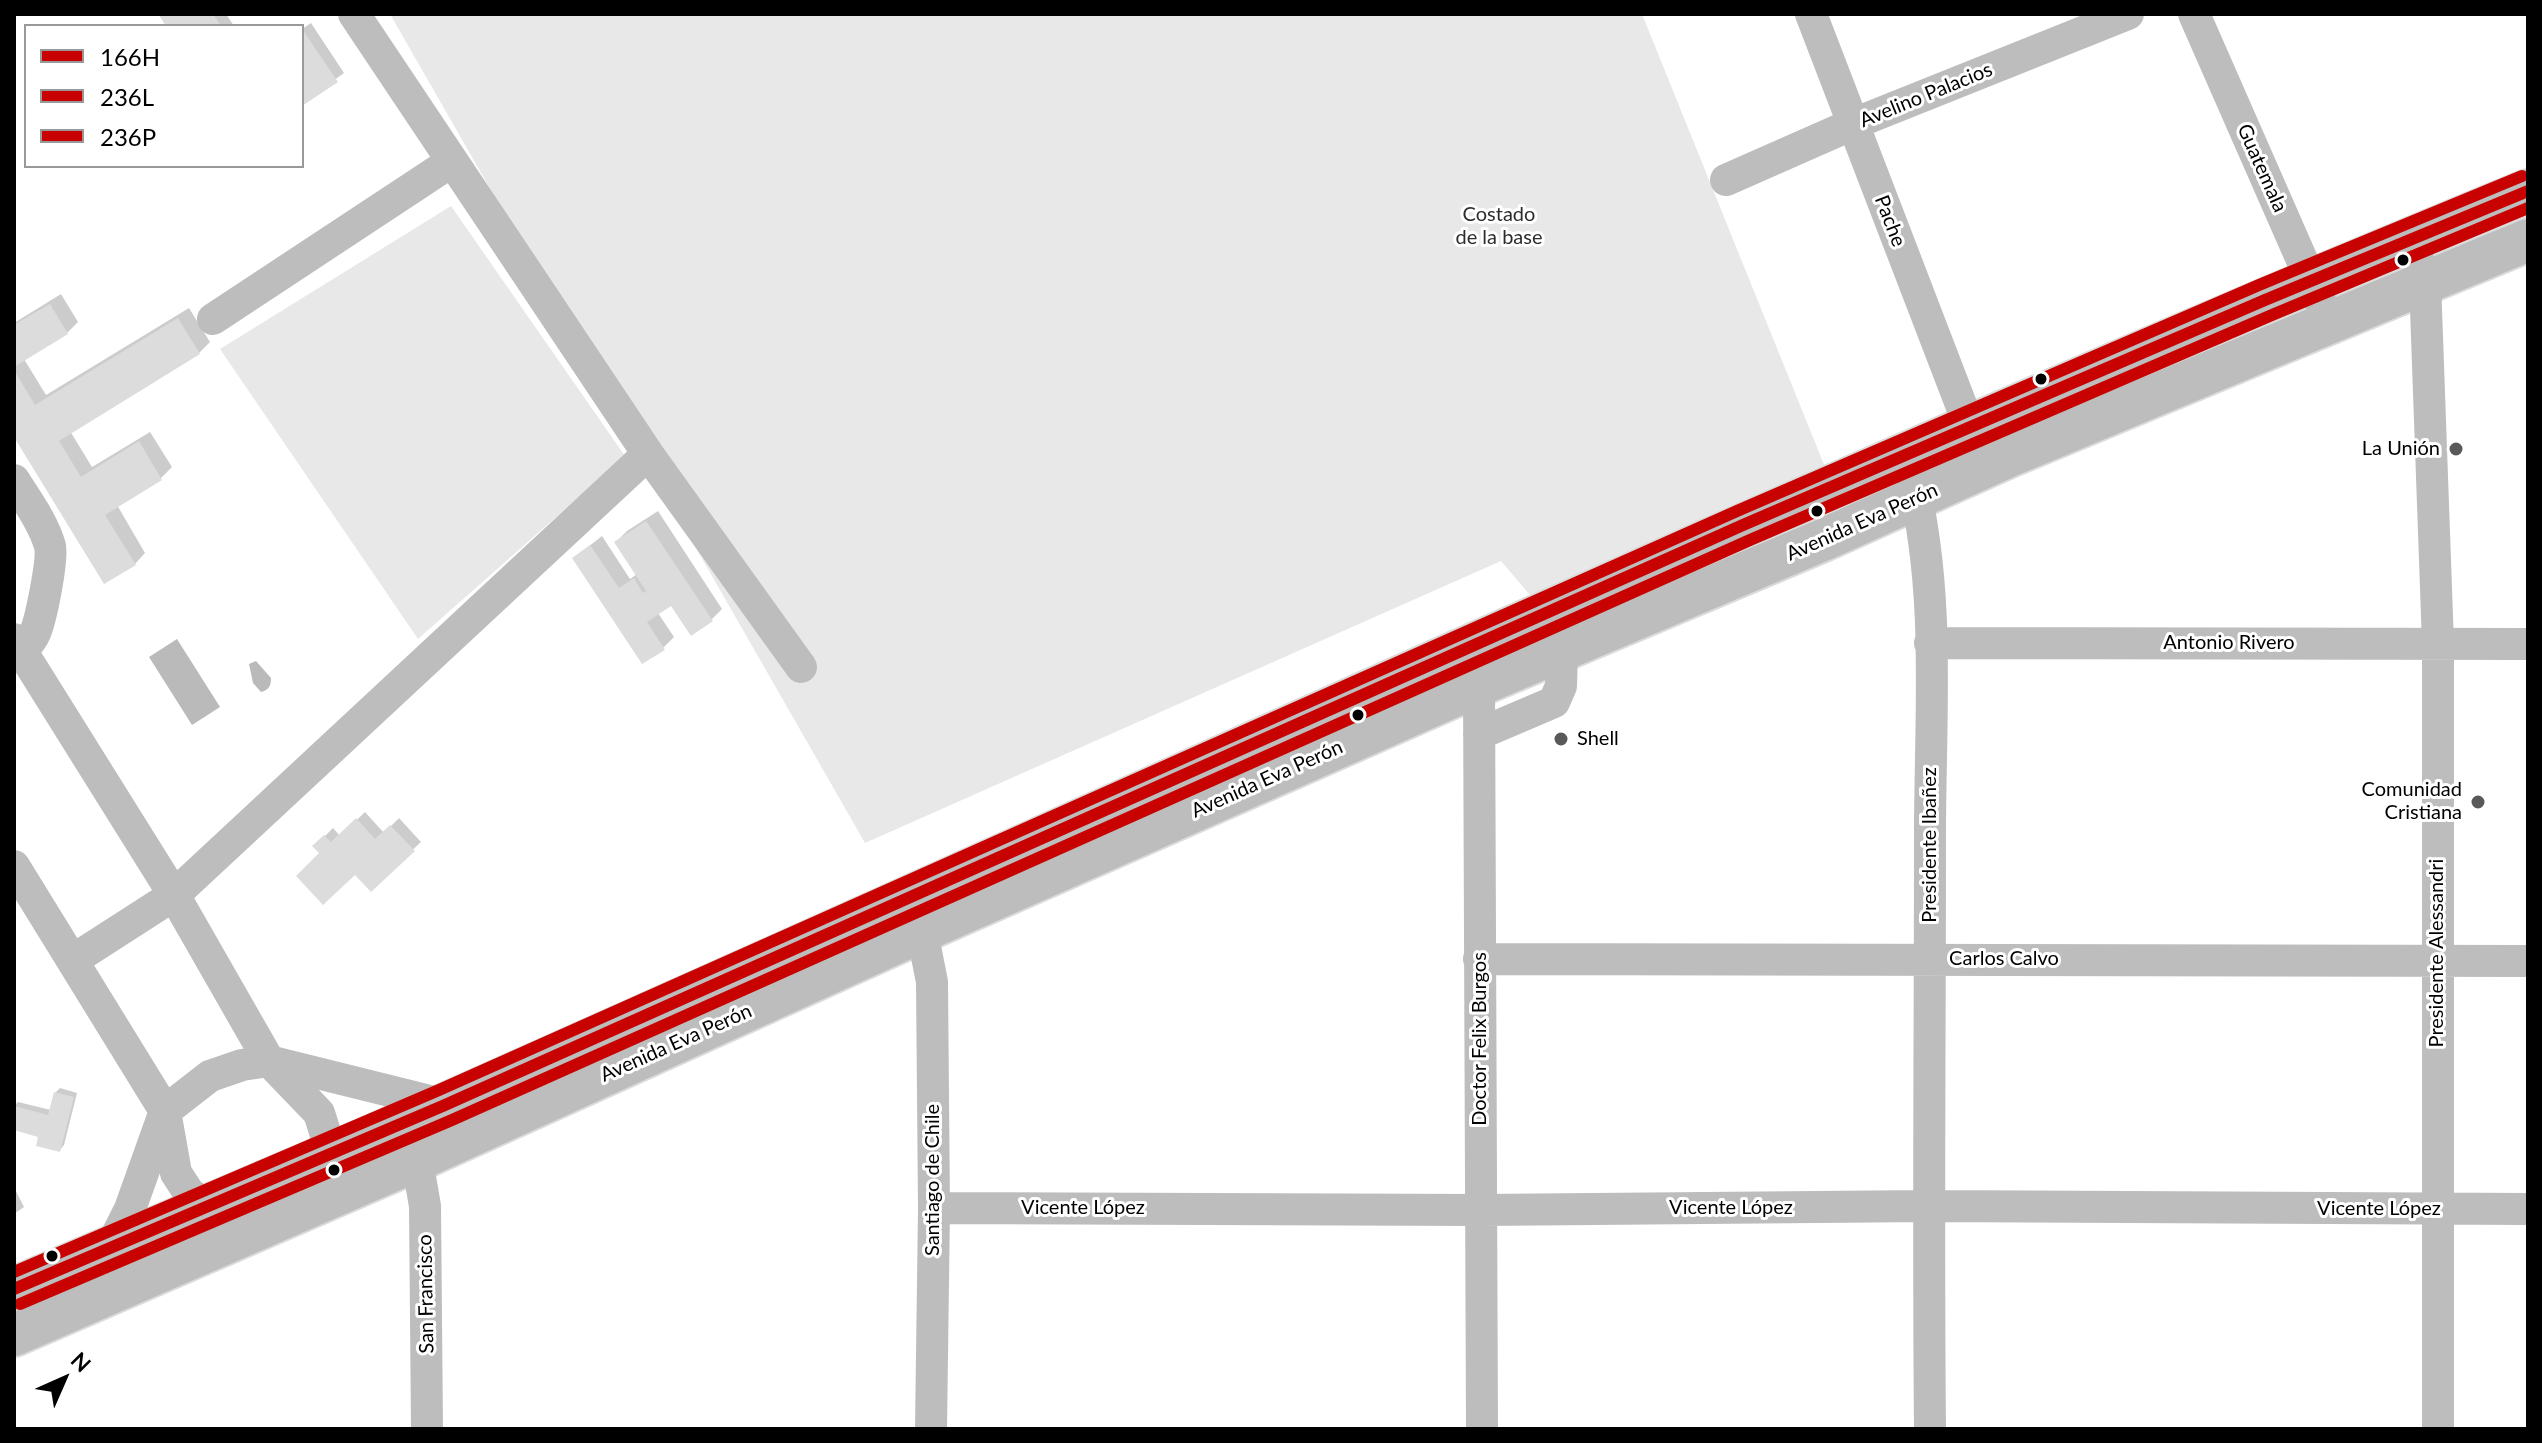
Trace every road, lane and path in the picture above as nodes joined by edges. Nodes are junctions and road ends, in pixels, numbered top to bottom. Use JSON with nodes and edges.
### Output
{"nodes":[{"id":1,"x":354,"y":14,"type":"edge"},
{"id":2,"x":1811,"y":14,"type":"edge"},
{"id":3,"x":2128,"y":14,"type":"edge"},
{"id":4,"x":2194,"y":14,"type":"edge"},
{"id":5,"x":1853,"y":124,"type":"junction"},
{"id":6,"x":451,"y":162,"type":"junction"},
{"id":7,"x":1726,"y":180,"type":"dead end"},
{"id":8,"x":2528,"y":191,"type":"edge"},
{"id":9,"x":2411,"y":239,"type":"junction"},
{"id":10,"x":2528,"y":240,"type":"edge"},
{"id":11,"x":2311,"y":281,"type":"junction"},
{"id":12,"x":2425,"y":281,"type":"junction"},
{"id":13,"x":213,"y":319,"type":"dead end"},
{"id":14,"x":2329,"y":321,"type":"junction"},
{"id":15,"x":1970,"y":428,"type":"junction"},
{"id":16,"x":648,"y":454,"type":"junction"},
{"id":17,"x":1906,"y":455,"type":"junction"},
{"id":18,"x":14,"y":480,"type":"edge"},
{"id":19,"x":1917,"y":499,"type":"junction"},
{"id":20,"x":1930,"y":643,"type":"junction"},
{"id":21,"x":2438,"y":644,"type":"junction"},
{"id":22,"x":2528,"y":644,"type":"edge"},
{"id":23,"x":16,"y":649,"type":"edge"},
{"id":24,"x":1562,"y":650,"type":"junction"},
{"id":25,"x":801,"y":667,"type":"dead end"},
{"id":26,"x":1471,"y":668,"type":"junction"},
{"id":27,"x":1479,"y":734,"type":"junction"},
{"id":28,"x":14,"y":866,"type":"edge"},
{"id":29,"x":174,"y":895,"type":"junction"},
{"id":30,"x":922,"y":931,"type":"junction"},
{"id":31,"x":1930,"y":958,"type":"junction"},
{"id":32,"x":1479,"y":959,"type":"junction"},
{"id":33,"x":73,"y":960,"type":"junction"},
{"id":34,"x":2437,"y":961,"type":"junction"},
{"id":35,"x":2528,"y":961,"type":"edge"},
{"id":36,"x":269,"y":1061,"type":"junction"},
{"id":37,"x":446,"y":1105,"type":"junction"},
{"id":38,"x":165,"y":1111,"type":"junction"},
{"id":39,"x":324,"y":1159,"type":"junction"},
{"id":40,"x":417,"y":1160,"type":"junction"},
{"id":41,"x":1928,"y":1206,"type":"junction"},
{"id":42,"x":206,"y":1207,"type":"junction"},
{"id":43,"x":934,"y":1208,"type":"junction"},
{"id":44,"x":2438,"y":1209,"type":"junction"},
{"id":45,"x":2528,"y":1209,"type":"edge"},
{"id":46,"x":1481,"y":1210,"type":"junction"},
{"id":47,"x":268,"y":1226,"type":"junction"},
{"id":48,"x":111,"y":1247,"type":"junction"},
{"id":49,"x":14,"y":1289,"type":"edge"},
{"id":50,"x":14,"y":1335,"type":"edge"},
{"id":51,"x":427,"y":1429,"type":"edge"},
{"id":52,"x":931,"y":1429,"type":"edge"},
{"id":53,"x":1482,"y":1429,"type":"edge"},
{"id":54,"x":1930,"y":1429,"type":"edge"},
{"id":55,"x":2438,"y":1429,"type":"edge"}],
"edges":[{"from":1,"to":6,"type":"street"},
{"from":2,"to":5,"type":"street","name":"Pache"},
{"from":3,"to":5,"type":"street","name":"Avelino Palacios"},
{"from":4,"to":11,"type":"street","name":"Guatemala"},
{"from":5,"to":7,"type":"street","name":"Avelino Palacios"},
{"from":5,"to":15,"type":"street","name":"Pache"},
{"from":6,"to":13,"type":"street"},
{"from":6,"to":16,"type":"street"},
{"from":8,"to":9,"type":"main road","name":"Avenida Eva Perón"},
{"from":9,"to":11,"type":"main road","name":"Avenida Eva Perón"},
{"from":9,"to":12,"type":"street","name":"Presidente Alessandri"},
{"from":10,"to":12,"type":"main road","name":"Avenida Eva Perón"},
{"from":11,"to":14,"type":"street","name":"Guatemala"},
{"from":11,"to":15,"type":"main road","name":"Avenida Eva Perón"},
{"from":12,"to":14,"type":"main road","name":"Avenida Eva Perón"},
{"from":12,"to":21,"type":"street","name":"Presidente Alessandri"},
{"from":14,"to":19,"type":"main road","name":"Avenida Eva Perón"},
{"from":15,"to":17,"type":"main road","name":"Avenida Eva Perón"},
{"from":16,"to":25,"type":"street"},
{"from":16,"to":29,"type":"street"},
{"from":17,"to":19,"type":"street","name":"Presidente Ibañez"},
{"from":17,"to":26,"type":"main road","name":"Avenida Eva Perón"},
{"from":18,"to":23,"type":"street"},
{"from":19,"to":20,"type":"street","name":"Presidente Ibañez"},
{"from":19,"to":24,"type":"main road","name":"Avenida Eva Perón"},
{"from":20,"to":21,"type":"street","name":"Antonio Rivero"},
{"from":20,"to":31,"type":"street","name":"Presidente Ibañez"},
{"from":21,"to":22,"type":"street","name":"Antonio Rivero"},
{"from":21,"to":34,"type":"street","name":"Presidente Alessandri"},
{"from":23,"to":29,"type":"street"},
{"from":24,"to":26,"type":"main road","name":"Avenida Eva Perón"},
{"from":24,"to":27,"type":"street"},
{"from":26,"to":27,"type":"street","name":"Doctor Felix Burgos"},
{"from":26,"to":30,"type":"main road","name":"Avenida Eva Perón"},
{"from":26,"to":37,"type":"main road","name":"Avenida Eva Perón"},
{"from":27,"to":32,"type":"street","name":"Doctor Felix Burgos"},
{"from":28,"to":33,"type":"street"},
{"from":29,"to":33,"type":"street"},
{"from":29,"to":36,"type":"street"},
{"from":30,"to":40,"type":"main road","name":"Avenida Eva Perón"},
{"from":30,"to":43,"type":"street","name":"Santiago de Chile"},
{"from":31,"to":32,"type":"street","name":"Carlos Calvo"},
{"from":31,"to":34,"type":"street","name":"Carlos Calvo"},
{"from":31,"to":41,"type":"street","name":"Presidente Ibañez"},
{"from":32,"to":46,"type":"street","name":"Doctor Felix Burgos"},
{"from":33,"to":38,"type":"street"},
{"from":34,"to":35,"type":"street","name":"Carlos Calvo"},
{"from":34,"to":44,"type":"street","name":"Presidente Alessandri"},
{"from":36,"to":37,"type":"street"},
{"from":36,"to":38,"type":"street"},
{"from":36,"to":39,"type":"street"},
{"from":37,"to":39,"type":"main road","name":"Avenida Eva Perón"},
{"from":38,"to":42,"type":"street"},
{"from":38,"to":48,"type":"street"},
{"from":39,"to":42,"type":"main road","name":"Avenida Eva Perón"},
{"from":39,"to":47,"type":"street"},
{"from":40,"to":47,"type":"main road","name":"Avenida Eva Perón"},
{"from":40,"to":51,"type":"street","name":"San Francisco"},
{"from":41,"to":44,"type":"street","name":"Vicente López"},
{"from":41,"to":46,"type":"street","name":"Vicente López"},
{"from":41,"to":54,"type":"street","name":"Presidente Ibañez"},
{"from":42,"to":47,"type":"street"},
{"from":42,"to":48,"type":"main road","name":"Avenida Eva Perón"},
{"from":43,"to":46,"type":"street","name":"Vicente López"},
{"from":43,"to":52,"type":"street","name":"Santiago de Chile"},
{"from":44,"to":45,"type":"street","name":"Vicente López"},
{"from":44,"to":55,"type":"street","name":"Presidente Alessandri"},
{"from":46,"to":53,"type":"street","name":"Doctor Felix Burgos"},
{"from":47,"to":50,"type":"main road","name":"Avenida Eva Perón"},
{"from":48,"to":49,"type":"main road","name":"Avenida Eva Perón"}]}
